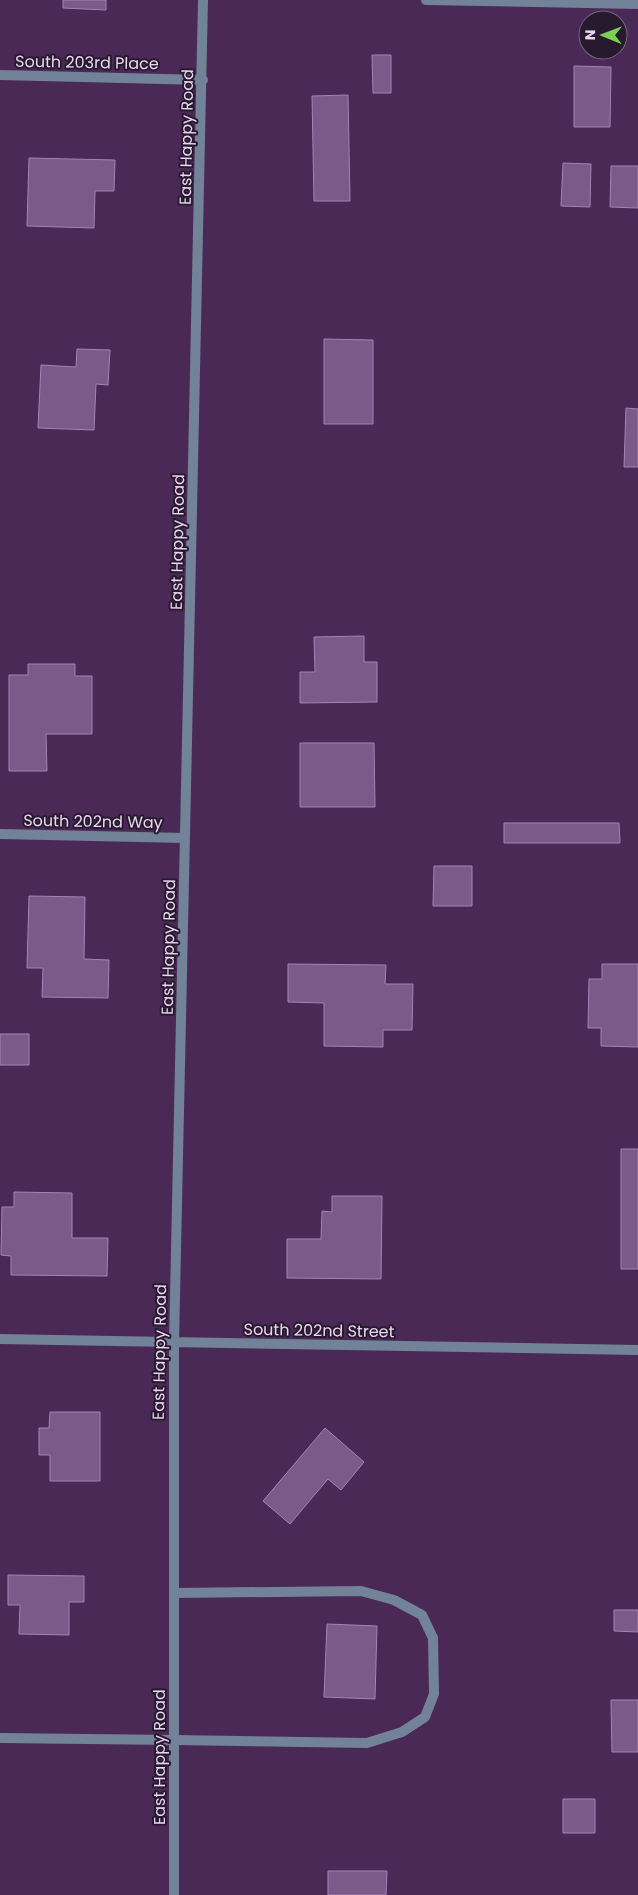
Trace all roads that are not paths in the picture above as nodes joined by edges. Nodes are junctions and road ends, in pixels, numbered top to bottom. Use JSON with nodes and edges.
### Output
{"nodes":[{"id":1,"x":203,"y":0,"type":"edge"},
{"id":2,"x":426,"y":0,"type":"edge"},
{"id":3,"x":638,"y":4,"type":"edge"},
{"id":4,"x":0,"y":75,"type":"edge"},
{"id":5,"x":203,"y":80,"type":"junction"},
{"id":6,"x":0,"y":834,"type":"edge"},
{"id":7,"x":185,"y":838,"type":"junction"},
{"id":8,"x":0,"y":1339,"type":"edge"},
{"id":9,"x":174,"y":1343,"type":"junction"},
{"id":10,"x":638,"y":1350,"type":"edge"},
{"id":11,"x":174,"y":1593,"type":"junction"},
{"id":12,"x":0,"y":1738,"type":"edge"},
{"id":13,"x":174,"y":1740,"type":"junction"},
{"id":14,"x":174,"y":1895,"type":"edge"}],
"edges":[{"from":1,"to":5,"type":"street","name":"East Happy Road"},
{"from":2,"to":3,"type":"street"},
{"from":4,"to":5,"type":"street","name":"South 203rd Place"},
{"from":5,"to":7,"type":"street","name":"East Happy Road"},
{"from":6,"to":7,"type":"street","name":"South 202nd Way"},
{"from":7,"to":9,"type":"street","name":"East Happy Road"},
{"from":8,"to":9,"type":"street","name":"South 202nd Street"},
{"from":9,"to":10,"type":"street","name":"South 202nd Street"},
{"from":9,"to":11,"type":"street","name":"East Happy Road"},
{"from":11,"to":13,"type":"street","name":"East Happy Road"},
{"from":11,"to":13,"type":"street"},
{"from":12,"to":13,"type":"street"},
{"from":13,"to":14,"type":"street","name":"East Happy Road"}]}
